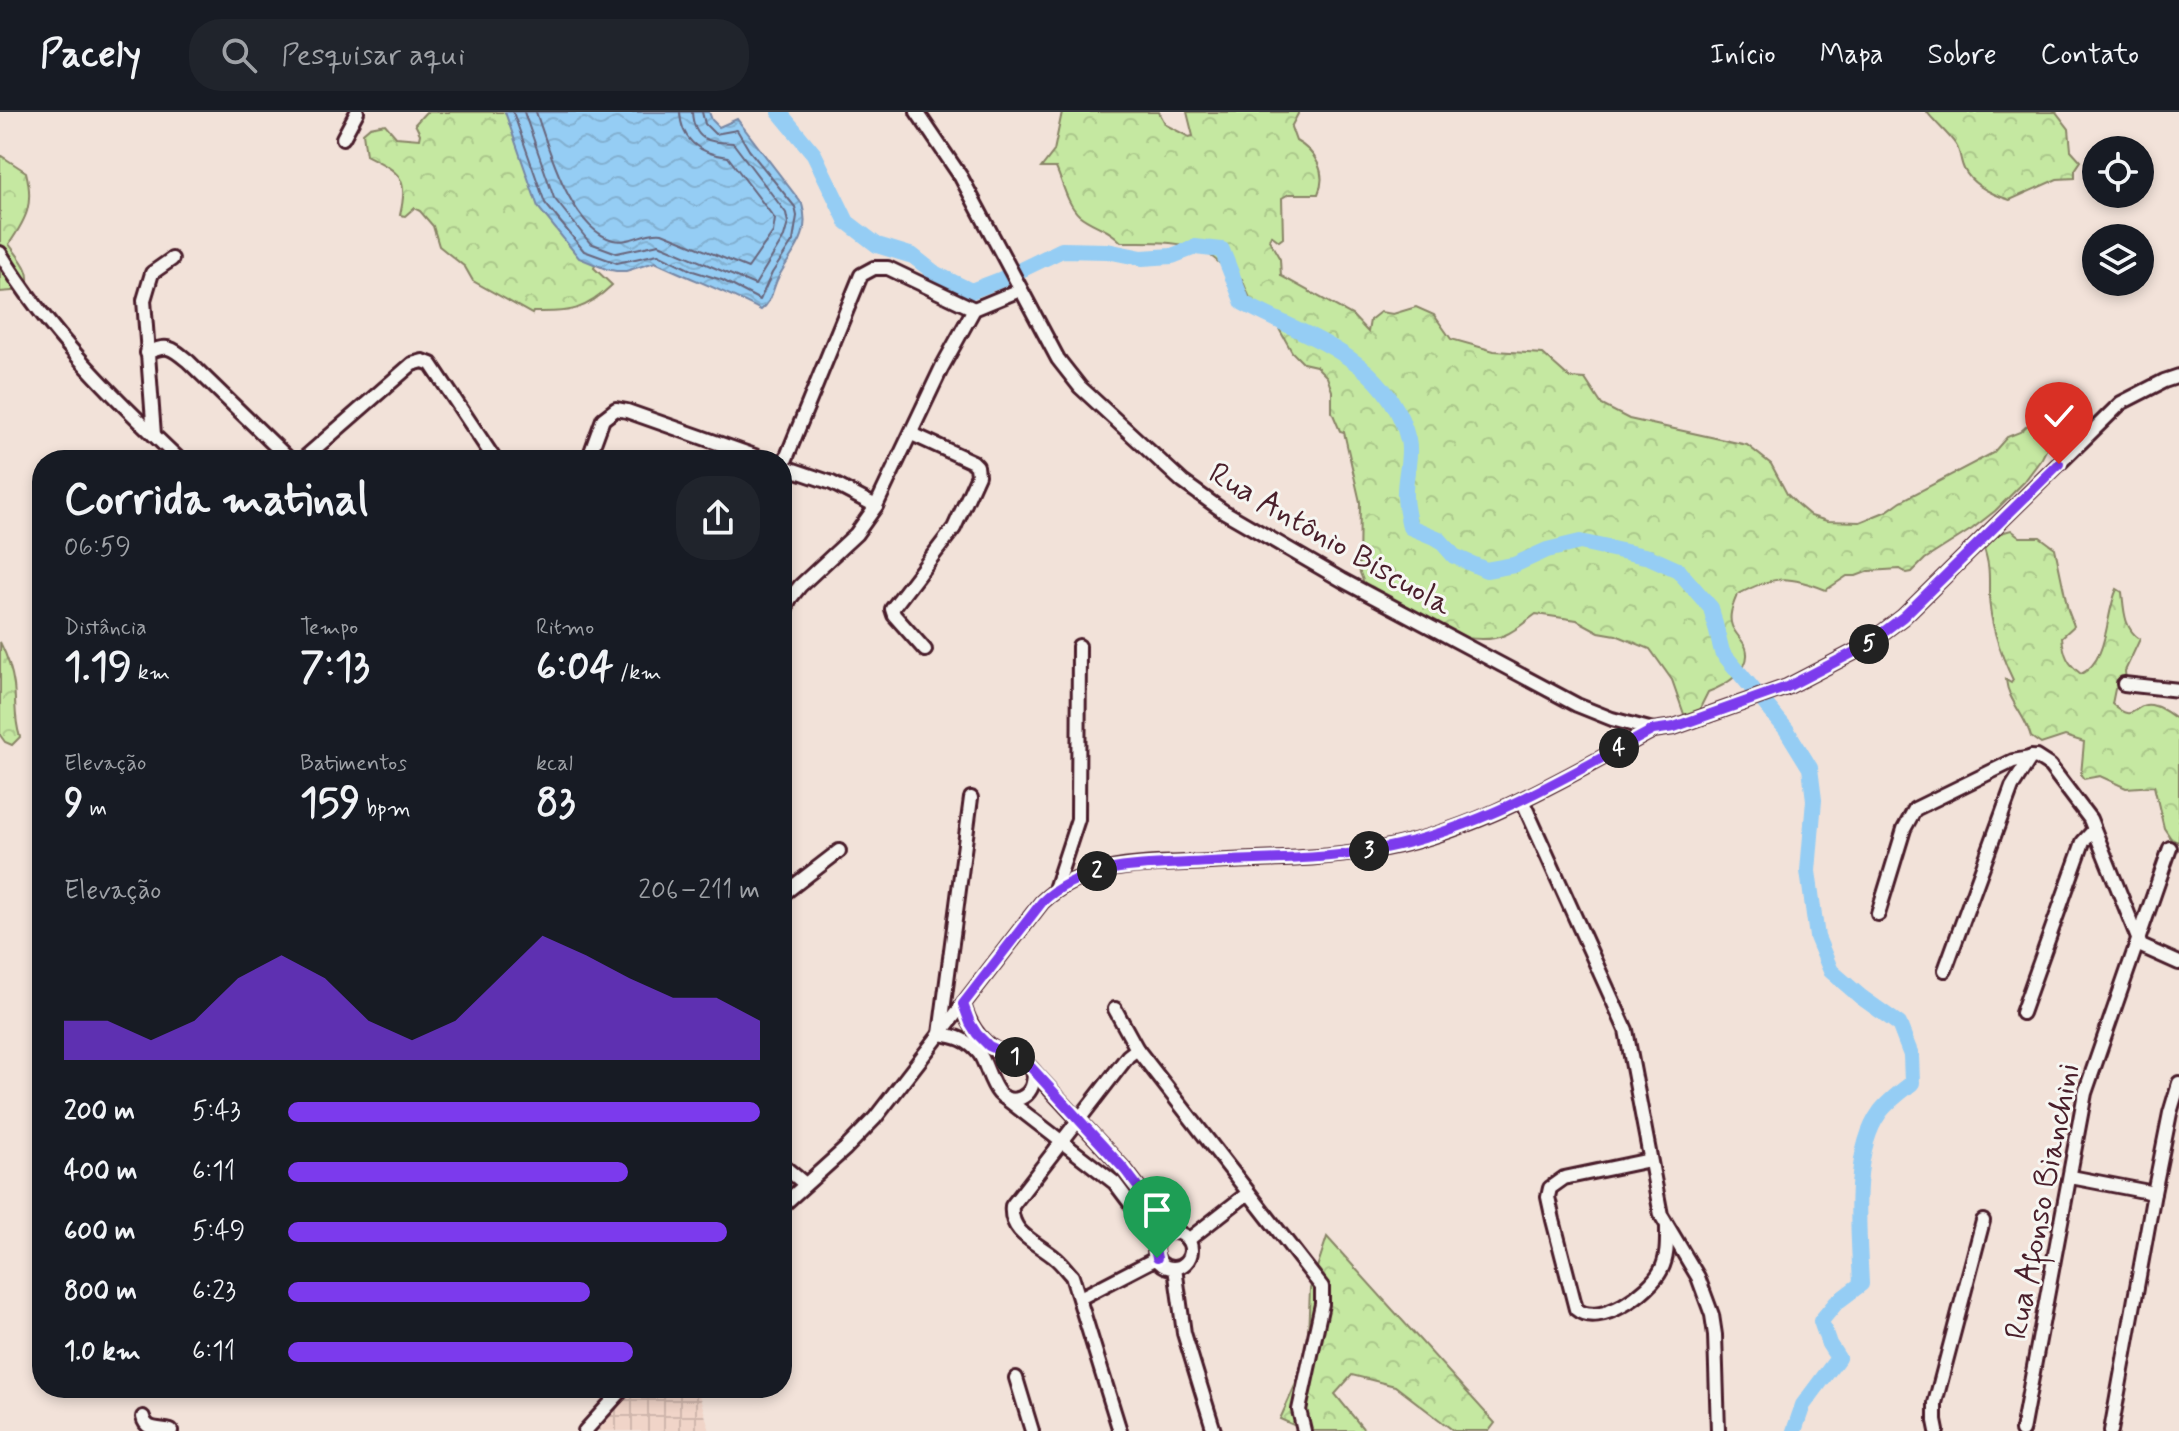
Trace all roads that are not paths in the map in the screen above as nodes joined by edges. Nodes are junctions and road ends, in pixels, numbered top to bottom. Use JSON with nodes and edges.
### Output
{"nodes":[{"id":1,"x":357,"y":112,"type":"edge"},
{"id":2,"x":917,"y":112,"type":"edge"},
{"id":3,"x":343,"y":138,"type":"dead end"},
{"id":4,"x":0,"y":253,"type":"edge"},
{"id":5,"x":172,"y":259,"type":"dead end"},
{"id":6,"x":1018,"y":286,"type":"junction"},
{"id":7,"x":974,"y":309,"type":"junction"},
{"id":8,"x":147,"y":353,"type":"junction"},
{"id":9,"x":2179,"y":376,"type":"edge"},
{"id":10,"x":912,"y":434,"type":"junction"},
{"id":11,"x":154,"y":435,"type":"junction"},
{"id":12,"x":170,"y":450,"type":"edge"},
{"id":13,"x":280,"y":450,"type":"edge"},
{"id":14,"x":313,"y":450,"type":"edge"},
{"id":15,"x":488,"y":450,"type":"edge"},
{"id":16,"x":592,"y":450,"type":"edge"},
{"id":17,"x":738,"y":450,"type":"edge"},
{"id":18,"x":789,"y":450,"type":"edge"},
{"id":19,"x":792,"y":469,"type":"edge"},
{"id":20,"x":876,"y":506,"type":"junction"},
{"id":21,"x":792,"y":597,"type":"edge"},
{"id":22,"x":1079,"y":646,"type":"dead end"},
{"id":23,"x":925,"y":650,"type":"dead end"},
{"id":24,"x":2124,"y":684,"type":"dead end"},
{"id":25,"x":2179,"y":690,"type":"edge"},
{"id":26,"x":1653,"y":730,"type":"junction"},
{"id":27,"x":2031,"y":757,"type":"junction"},
{"id":28,"x":2005,"y":766,"type":"junction"},
{"id":29,"x":2012,"y":787,"type":"junction"},
{"id":30,"x":971,"y":798,"type":"dead end"},
{"id":31,"x":1522,"y":800,"type":"junction"},
{"id":32,"x":2094,"y":830,"type":"junction"},
{"id":33,"x":2170,"y":848,"type":"dead end"},
{"id":34,"x":2082,"y":849,"type":"junction"},
{"id":35,"x":2102,"y":850,"type":"junction"},
{"id":36,"x":839,"y":851,"type":"dead end"},
{"id":37,"x":792,"y":887,"type":"edge"},
{"id":38,"x":1055,"y":889,"type":"junction"},
{"id":39,"x":1878,"y":914,"type":"dead end"},
{"id":40,"x":2139,"y":941,"type":"junction"},
{"id":41,"x":2179,"y":963,"type":"edge"},
{"id":42,"x":1945,"y":970,"type":"dead end"},
{"id":43,"x":963,"y":1004,"type":"junction"},
{"id":44,"x":1115,"y":1009,"type":"dead end"},
{"id":45,"x":2022,"y":1013,"type":"dead end"},
{"id":46,"x":940,"y":1034,"type":"junction"},
{"id":47,"x":1137,"y":1049,"type":"junction"},
{"id":48,"x":1034,"y":1072,"type":"junction"},
{"id":49,"x":2179,"y":1083,"type":"edge"},
{"id":50,"x":1001,"y":1096,"type":"junction"},
{"id":51,"x":1080,"y":1121,"type":"junction"},
{"id":52,"x":1062,"y":1142,"type":"junction"},
{"id":53,"x":1650,"y":1160,"type":"junction"},
{"id":54,"x":792,"y":1173,"type":"edge"},
{"id":55,"x":2071,"y":1177,"type":"junction"},
{"id":56,"x":805,"y":1184,"type":"junction"},
{"id":57,"x":2154,"y":1193,"type":"junction"},
{"id":58,"x":1247,"y":1194,"type":"junction"},
{"id":59,"x":792,"y":1196,"type":"edge"},
{"id":60,"x":1983,"y":1221,"type":"dead end"},
{"id":61,"x":1667,"y":1226,"type":"junction"},
{"id":62,"x":1172,"y":1232,"type":"junction"},
{"id":63,"x":1158,"y":1240,"type":"junction"},
{"id":64,"x":1188,"y":1240,"type":"junction"},
{"id":65,"x":1157,"y":1258,"type":"junction"},
{"id":66,"x":1175,"y":1268,"type":"junction"},
{"id":67,"x":1080,"y":1298,"type":"junction"},
{"id":68,"x":1016,"y":1378,"type":"dead end"},
{"id":69,"x":615,"y":1398,"type":"edge"},
{"id":70,"x":143,"y":1417,"type":"dead end"},
{"id":71,"x":1936,"y":1426,"type":"edge"},
{"id":72,"x":171,"y":1431,"type":"edge"},
{"id":73,"x":585,"y":1431,"type":"edge"},
{"id":74,"x":1032,"y":1431,"type":"edge"},
{"id":75,"x":1120,"y":1431,"type":"edge"},
{"id":76,"x":1214,"y":1431,"type":"edge"},
{"id":77,"x":1304,"y":1431,"type":"edge"},
{"id":78,"x":1718,"y":1431,"type":"edge"},
{"id":79,"x":2022,"y":1431,"type":"edge"},
{"id":80,"x":2111,"y":1431,"type":"edge"}],
"edges":[{"from":1,"to":3,"type":"street"},
{"from":2,"to":6,"type":"street","name":"Rua Antônio Biscuola"},
{"from":4,"to":11,"type":"street"},
{"from":5,"to":8,"type":"street"},
{"from":6,"to":7,"type":"street"},
{"from":6,"to":26,"type":"street","name":"Rua Antônio Biscuola"},
{"from":7,"to":10,"type":"street"},
{"from":7,"to":18,"type":"street"},
{"from":8,"to":11,"type":"street"},
{"from":8,"to":13,"type":"street"},
{"from":9,"to":26,"type":"street"},
{"from":10,"to":20,"type":"street"},
{"from":10,"to":23,"type":"street"},
{"from":11,"to":12,"type":"street"},
{"from":14,"to":15,"type":"street"},
{"from":16,"to":17,"type":"street"},
{"from":19,"to":20,"type":"street"},
{"from":20,"to":21,"type":"street"},
{"from":22,"to":38,"type":"street"},
{"from":24,"to":25,"type":"street"},
{"from":26,"to":31,"type":"street"},
{"from":27,"to":28,"type":"street"},
{"from":27,"to":29,"type":"street"},
{"from":27,"to":32,"type":"street"},
{"from":28,"to":29,"type":"street"},
{"from":28,"to":39,"type":"street"},
{"from":29,"to":42,"type":"street"},
{"from":30,"to":46,"type":"street"},
{"from":31,"to":38,"type":"street"},
{"from":31,"to":53,"type":"street"},
{"from":32,"to":34,"type":"street"},
{"from":32,"to":35,"type":"street"},
{"from":33,"to":40,"type":"street","name":"Rua Afonso Bianchini"},
{"from":34,"to":35,"type":"street"},
{"from":34,"to":45,"type":"street"},
{"from":35,"to":40,"type":"street"},
{"from":36,"to":37,"type":"street"},
{"from":38,"to":43,"type":"street"},
{"from":40,"to":41,"type":"street"},
{"from":40,"to":55,"type":"street","name":"Rua Afonso Bianchini"},
{"from":43,"to":46,"type":"street"},
{"from":43,"to":48,"type":"street"},
{"from":44,"to":47,"type":"street"},
{"from":46,"to":50,"type":"street"},
{"from":46,"to":56,"type":"street"},
{"from":47,"to":51,"type":"street"},
{"from":47,"to":58,"type":"street"},
{"from":48,"to":50,"type":"street"},
{"from":48,"to":51,"type":"street"},
{"from":49,"to":57,"type":"street"},
{"from":50,"to":52,"type":"street"},
{"from":51,"to":52,"type":"street"},
{"from":51,"to":62,"type":"street"},
{"from":52,"to":63,"type":"street"},
{"from":52,"to":67,"type":"street"},
{"from":53,"to":61,"type":"street"},
{"from":53,"to":61,"type":"street"},
{"from":54,"to":56,"type":"street"},
{"from":55,"to":57,"type":"street"},
{"from":55,"to":79,"type":"street","name":"Rua Afonso Bianchini"},
{"from":56,"to":59,"type":"street"},
{"from":57,"to":80,"type":"street"},
{"from":58,"to":64,"type":"street"},
{"from":58,"to":77,"type":"street"},
{"from":60,"to":71,"type":"street"},
{"from":61,"to":78,"type":"street"},
{"from":62,"to":63,"type":"street"},
{"from":62,"to":64,"type":"street"},
{"from":63,"to":65,"type":"street"},
{"from":64,"to":66,"type":"street"},
{"from":65,"to":66,"type":"street"},
{"from":65,"to":67,"type":"street"},
{"from":66,"to":76,"type":"street"},
{"from":67,"to":75,"type":"street"},
{"from":68,"to":74,"type":"street"},
{"from":69,"to":73,"type":"street"},
{"from":70,"to":72,"type":"street"}]}
